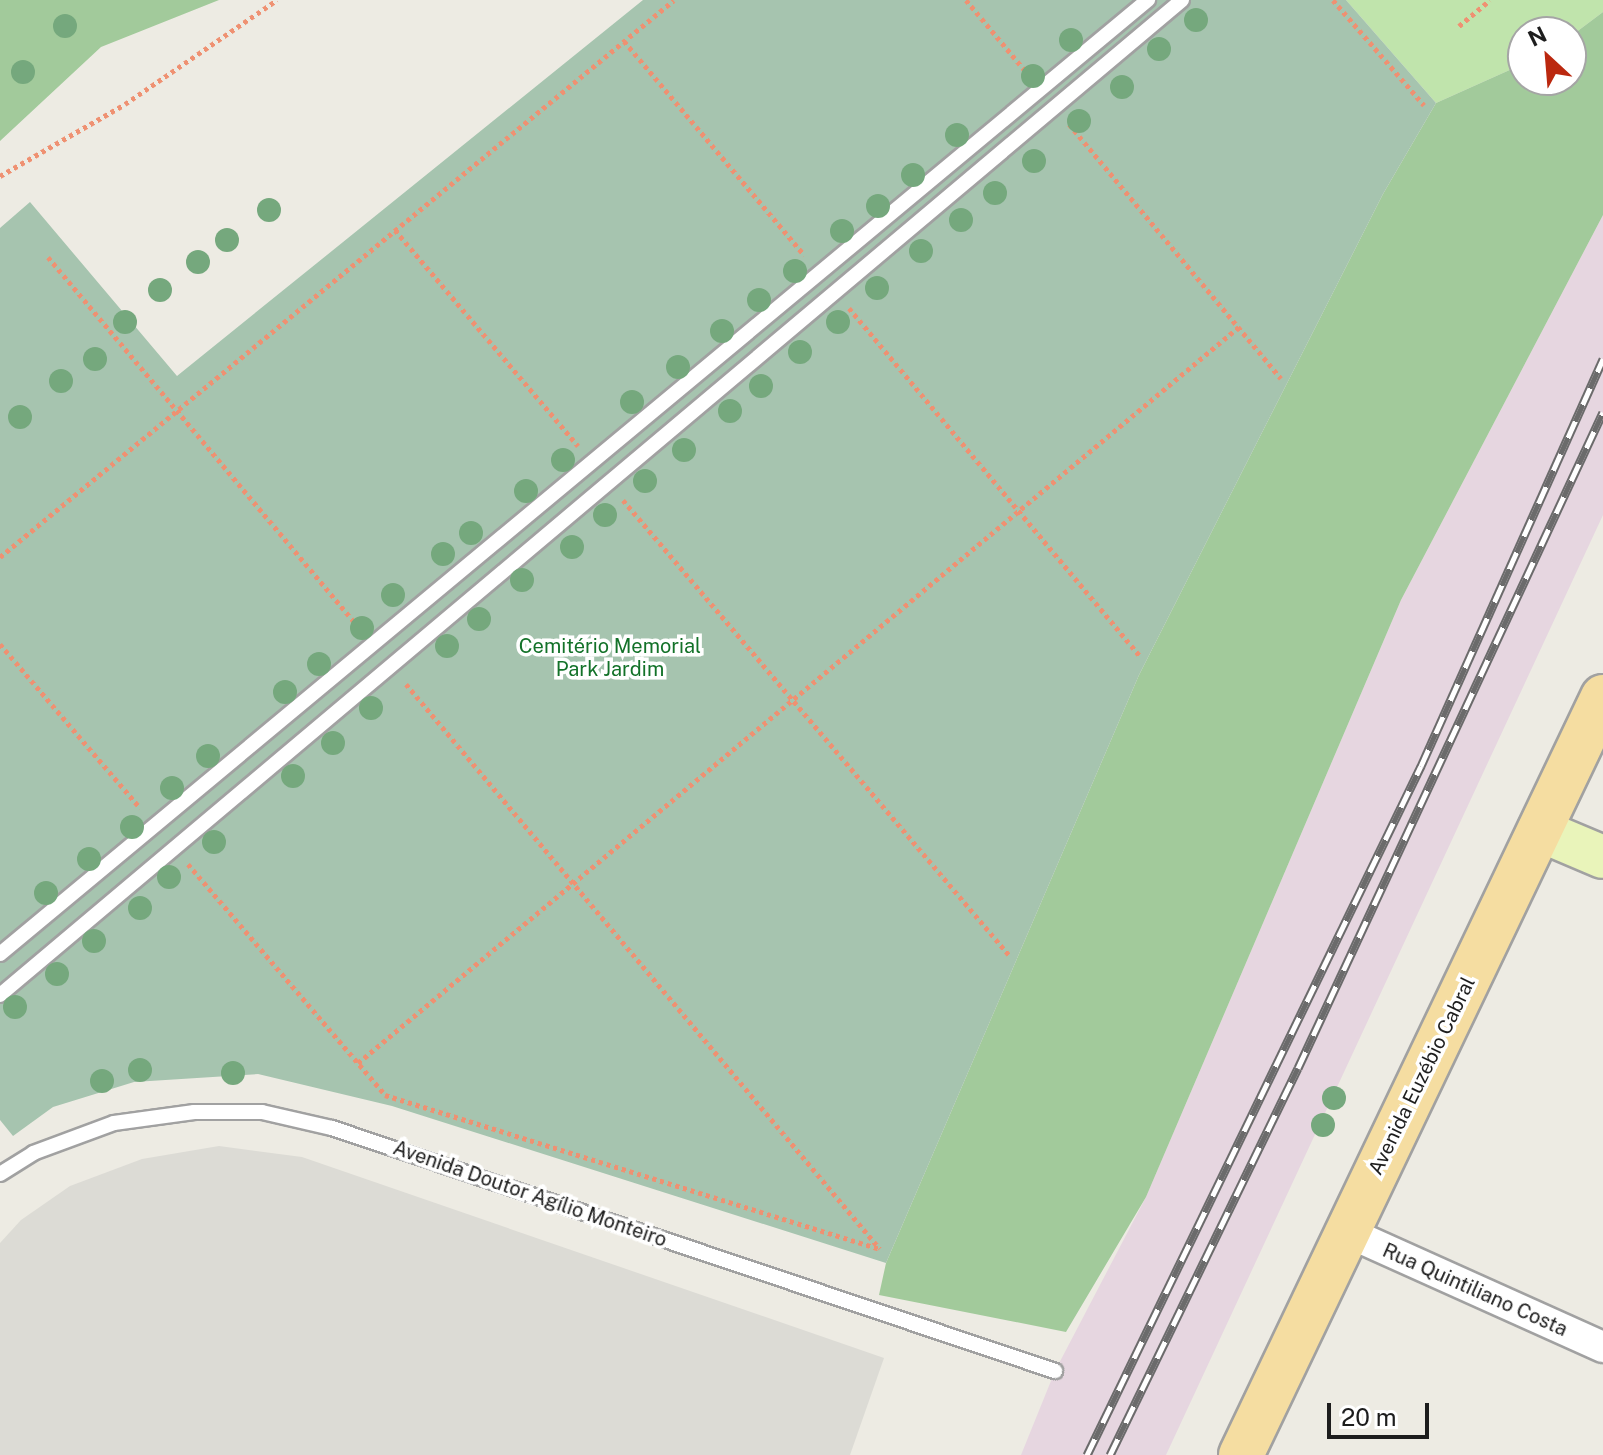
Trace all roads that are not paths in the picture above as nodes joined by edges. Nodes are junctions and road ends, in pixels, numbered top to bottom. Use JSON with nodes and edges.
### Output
{"nodes":[{"id":1,"x":1148,"y":0,"type":"edge"},
{"id":2,"x":1182,"y":0,"type":"edge"},
{"id":3,"x":1603,"y":697,"type":"edge"},
{"id":4,"x":1539,"y":830,"type":"junction"},
{"id":5,"x":1603,"y":857,"type":"edge"},
{"id":6,"x":0,"y":954,"type":"edge"},
{"id":7,"x":0,"y":995,"type":"edge"},
{"id":8,"x":0,"y":1174,"type":"edge"},
{"id":9,"x":1347,"y":1232,"type":"junction"},
{"id":10,"x":1603,"y":1347,"type":"edge"},
{"id":11,"x":1055,"y":1371,"type":"dead end"},
{"id":12,"x":1241,"y":1455,"type":"edge"}],
"edges":[{"from":1,"to":6,"type":"lane"},
{"from":2,"to":7,"type":"lane"},
{"from":3,"to":4,"type":"main road","name":"Avenida Euzébio Cabral"},
{"from":4,"to":5,"type":"street"},
{"from":4,"to":9,"type":"main road","name":"Avenida Euzébio Cabral"},
{"from":8,"to":11,"type":"lane","name":"Avenida Doutor Agílio Monteiro"},
{"from":9,"to":10,"type":"street","name":"Rua Quintiliano Costa"},
{"from":9,"to":12,"type":"main road","name":"Avenida Euzébio Cabral"}]}
